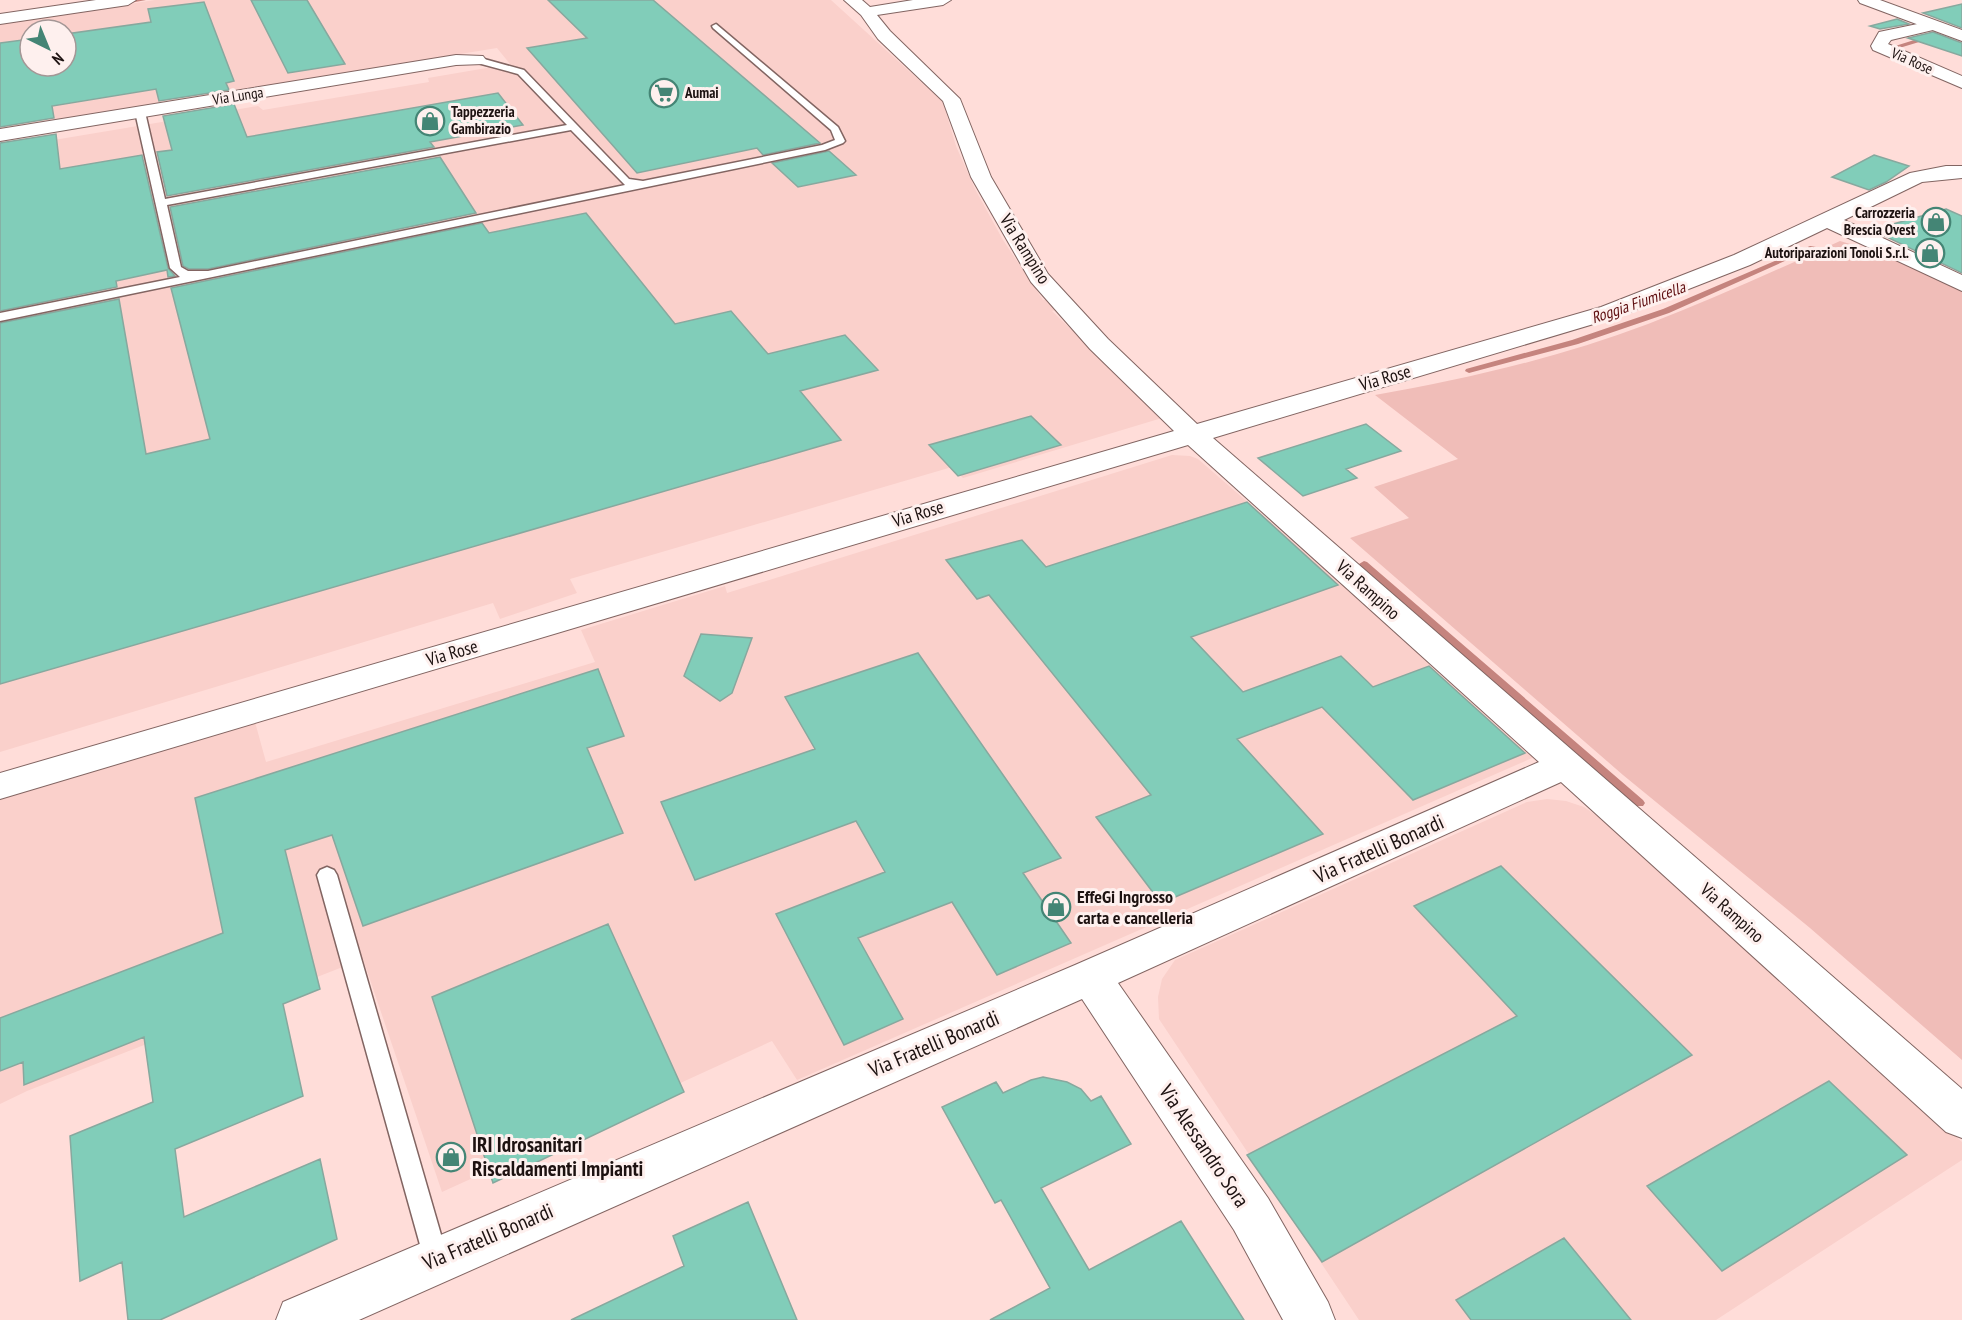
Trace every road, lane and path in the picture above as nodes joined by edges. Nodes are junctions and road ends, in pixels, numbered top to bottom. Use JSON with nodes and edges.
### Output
{"nodes":[{"id":1,"x":128,"y":0,"type":"edge"},
{"id":2,"x":943,"y":0,"type":"edge"},
{"id":3,"x":1866,"y":0,"type":"edge"},
{"id":4,"x":1872,"y":0,"type":"edge"},
{"id":5,"x":1899,"y":0,"type":"edge"},
{"id":6,"x":860,"y":6,"type":"edge"},
{"id":7,"x":0,"y":19,"type":"edge"},
{"id":8,"x":1962,"y":20,"type":"edge"},
{"id":9,"x":716,"y":26,"type":"dead end"},
{"id":10,"x":1927,"y":27,"type":"dead end"},
{"id":11,"x":1962,"y":29,"type":"edge"},
{"id":12,"x":1962,"y":36,"type":"edge"},
{"id":13,"x":477,"y":60,"type":"joint"},
{"id":14,"x":1962,"y":83,"type":"edge"},
{"id":15,"x":140,"y":112,"type":"junction"},
{"id":16,"x":572,"y":127,"type":"junction"},
{"id":17,"x":0,"y":135,"type":"edge"},
{"id":18,"x":1961,"y":163,"type":"edge"},
{"id":19,"x":643,"y":184,"type":"junction"},
{"id":20,"x":161,"y":203,"type":"junction"},
{"id":21,"x":1828,"y":220,"type":"junction"},
{"id":22,"x":208,"y":274,"type":"junction"},
{"id":23,"x":1962,"y":284,"type":"edge"},
{"id":24,"x":0,"y":317,"type":"edge"},
{"id":25,"x":1191,"y":433,"type":"junction"},
{"id":26,"x":1566,"y":765,"type":"junction"},
{"id":27,"x":0,"y":786,"type":"edge"},
{"id":28,"x":327,"y":875,"type":"dead end"},
{"id":29,"x":1090,"y":977,"type":"junction"},
{"id":30,"x":1962,"y":1117,"type":"edge"},
{"id":31,"x":436,"y":1259,"type":"junction"},
{"id":32,"x":301,"y":1320,"type":"edge"},
{"id":33,"x":1310,"y":1320,"type":"edge"}],
"edges":[{"from":1,"to":7,"type":"main road"},
{"from":2,"to":6,"type":"main road"},
{"from":3,"to":12,"type":"main road"},
{"from":4,"to":11,"type":"main road"},
{"from":5,"to":8,"type":"main road"},
{"from":6,"to":25,"type":"main road","name":"Via Rampino"},
{"from":9,"to":19,"type":"lane"},
{"from":10,"to":14,"type":"main road","name":"Via Rose"},
{"from":13,"to":15,"type":"main road","name":"Via Lunga"},
{"from":13,"to":16,"type":"lane"},
{"from":15,"to":17,"type":"main road","name":"Via Lunga"},
{"from":15,"to":20,"type":"lane"},
{"from":16,"to":19,"type":"lane"},
{"from":16,"to":20,"type":"lane"},
{"from":18,"to":21,"type":"main road","name":"Via Rose"},
{"from":19,"to":22,"type":"lane"},
{"from":20,"to":22,"type":"lane"},
{"from":21,"to":23,"type":"main road"},
{"from":21,"to":25,"type":"main road","name":"Via Rose"},
{"from":22,"to":24,"type":"lane"},
{"from":25,"to":26,"type":"main road","name":"Via Rampino"},
{"from":25,"to":27,"type":"main road","name":"Via Rose"},
{"from":26,"to":29,"type":"main road","name":"Via Fratelli Bonardi"},
{"from":26,"to":30,"type":"main road","name":"Via Rampino"},
{"from":28,"to":31,"type":"lane"},
{"from":29,"to":31,"type":"main road","name":"Via Fratelli Bonardi"},
{"from":29,"to":33,"type":"main road","name":"Via Alessandro Sora"},
{"from":31,"to":32,"type":"main road","name":"Via Fratelli Bonardi"}]}
